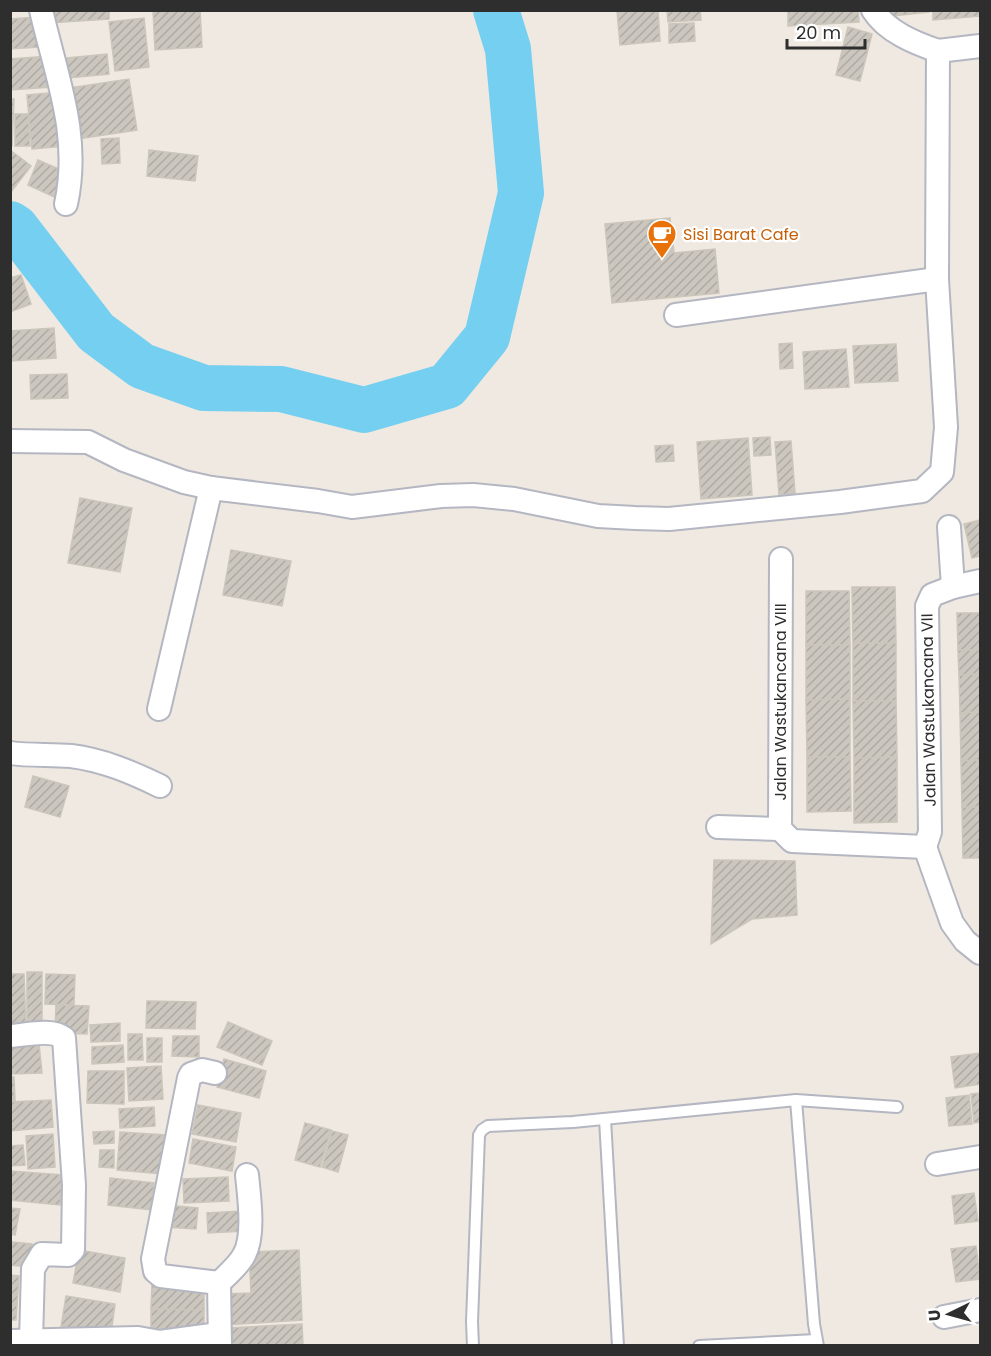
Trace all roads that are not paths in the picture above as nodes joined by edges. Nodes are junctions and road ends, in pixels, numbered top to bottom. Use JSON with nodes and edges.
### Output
{"nodes":[{"id":1,"x":41,"y":10,"type":"edge"},
{"id":2,"x":873,"y":10,"type":"edge"},
{"id":3,"x":981,"y":46,"type":"edge"},
{"id":4,"x":938,"y":51,"type":"junction"},
{"id":5,"x":66,"y":204,"type":"dead end"},
{"id":6,"x":937,"y":279,"type":"junction"},
{"id":7,"x":676,"y":315,"type":"dead end"},
{"id":8,"x":10,"y":441,"type":"edge"},
{"id":9,"x":212,"y":488,"type":"junction"},
{"id":10,"x":949,"y":527,"type":"dead end"},
{"id":11,"x":781,"y":559,"type":"dead end"},
{"id":12,"x":981,"y":581,"type":"edge"},
{"id":13,"x":953,"y":587,"type":"junction"},
{"id":14,"x":159,"y":709,"type":"dead end"},
{"id":15,"x":10,"y":753,"type":"edge"},
{"id":16,"x":160,"y":786,"type":"dead end"},
{"id":17,"x":718,"y":827,"type":"dead end"},
{"id":18,"x":786,"y":835,"type":"junction"},
{"id":19,"x":924,"y":847,"type":"junction"},
{"id":20,"x":981,"y":953,"type":"edge"},
{"id":21,"x":10,"y":1036,"type":"edge"},
{"id":22,"x":215,"y":1073,"type":"dead end"},
{"id":23,"x":796,"y":1100,"type":"junction"},
{"id":24,"x":897,"y":1107,"type":"dead end"},
{"id":25,"x":605,"y":1119,"type":"junction"},
{"id":26,"x":981,"y":1157,"type":"edge"},
{"id":27,"x":938,"y":1164,"type":"dead end"},
{"id":28,"x":247,"y":1175,"type":"dead end"},
{"id":29,"x":219,"y":1283,"type":"junction"},
{"id":30,"x":981,"y":1310,"type":"edge"},
{"id":31,"x":944,"y":1317,"type":"dead end"},
{"id":32,"x":220,"y":1340,"type":"edge"},
{"id":33,"x":21,"y":1341,"type":"edge"},
{"id":34,"x":817,"y":1343,"type":"edge"},
{"id":35,"x":473,"y":1346,"type":"edge"},
{"id":36,"x":618,"y":1346,"type":"edge"},
{"id":37,"x":699,"y":1346,"type":"edge"}],
"edges":[{"from":1,"to":5,"type":"street"},
{"from":2,"to":4,"type":"street"},
{"from":3,"to":4,"type":"street"},
{"from":4,"to":6,"type":"street"},
{"from":6,"to":7,"type":"street"},
{"from":6,"to":9,"type":"street"},
{"from":8,"to":9,"type":"street"},
{"from":9,"to":14,"type":"street"},
{"from":10,"to":13,"type":"street"},
{"from":11,"to":18,"type":"street","name":"Jalan Wastukancana VIII"},
{"from":12,"to":13,"type":"street","name":"Jalan Wastukancana VII"},
{"from":13,"to":19,"type":"street","name":"Jalan Wastukancana VII"},
{"from":15,"to":16,"type":"street"},
{"from":17,"to":18,"type":"street"},
{"from":18,"to":19,"type":"street"},
{"from":19,"to":20,"type":"street"},
{"from":21,"to":33,"type":"street"},
{"from":22,"to":29,"type":"street"},
{"from":23,"to":24,"type":"lane"},
{"from":23,"to":25,"type":"lane"},
{"from":23,"to":34,"type":"lane"},
{"from":25,"to":35,"type":"lane"},
{"from":25,"to":36,"type":"lane"},
{"from":26,"to":27,"type":"street"},
{"from":28,"to":29,"type":"street"},
{"from":29,"to":32,"type":"street"},
{"from":30,"to":31,"type":"street"},
{"from":32,"to":33,"type":"street"},
{"from":34,"to":37,"type":"lane"}]}
